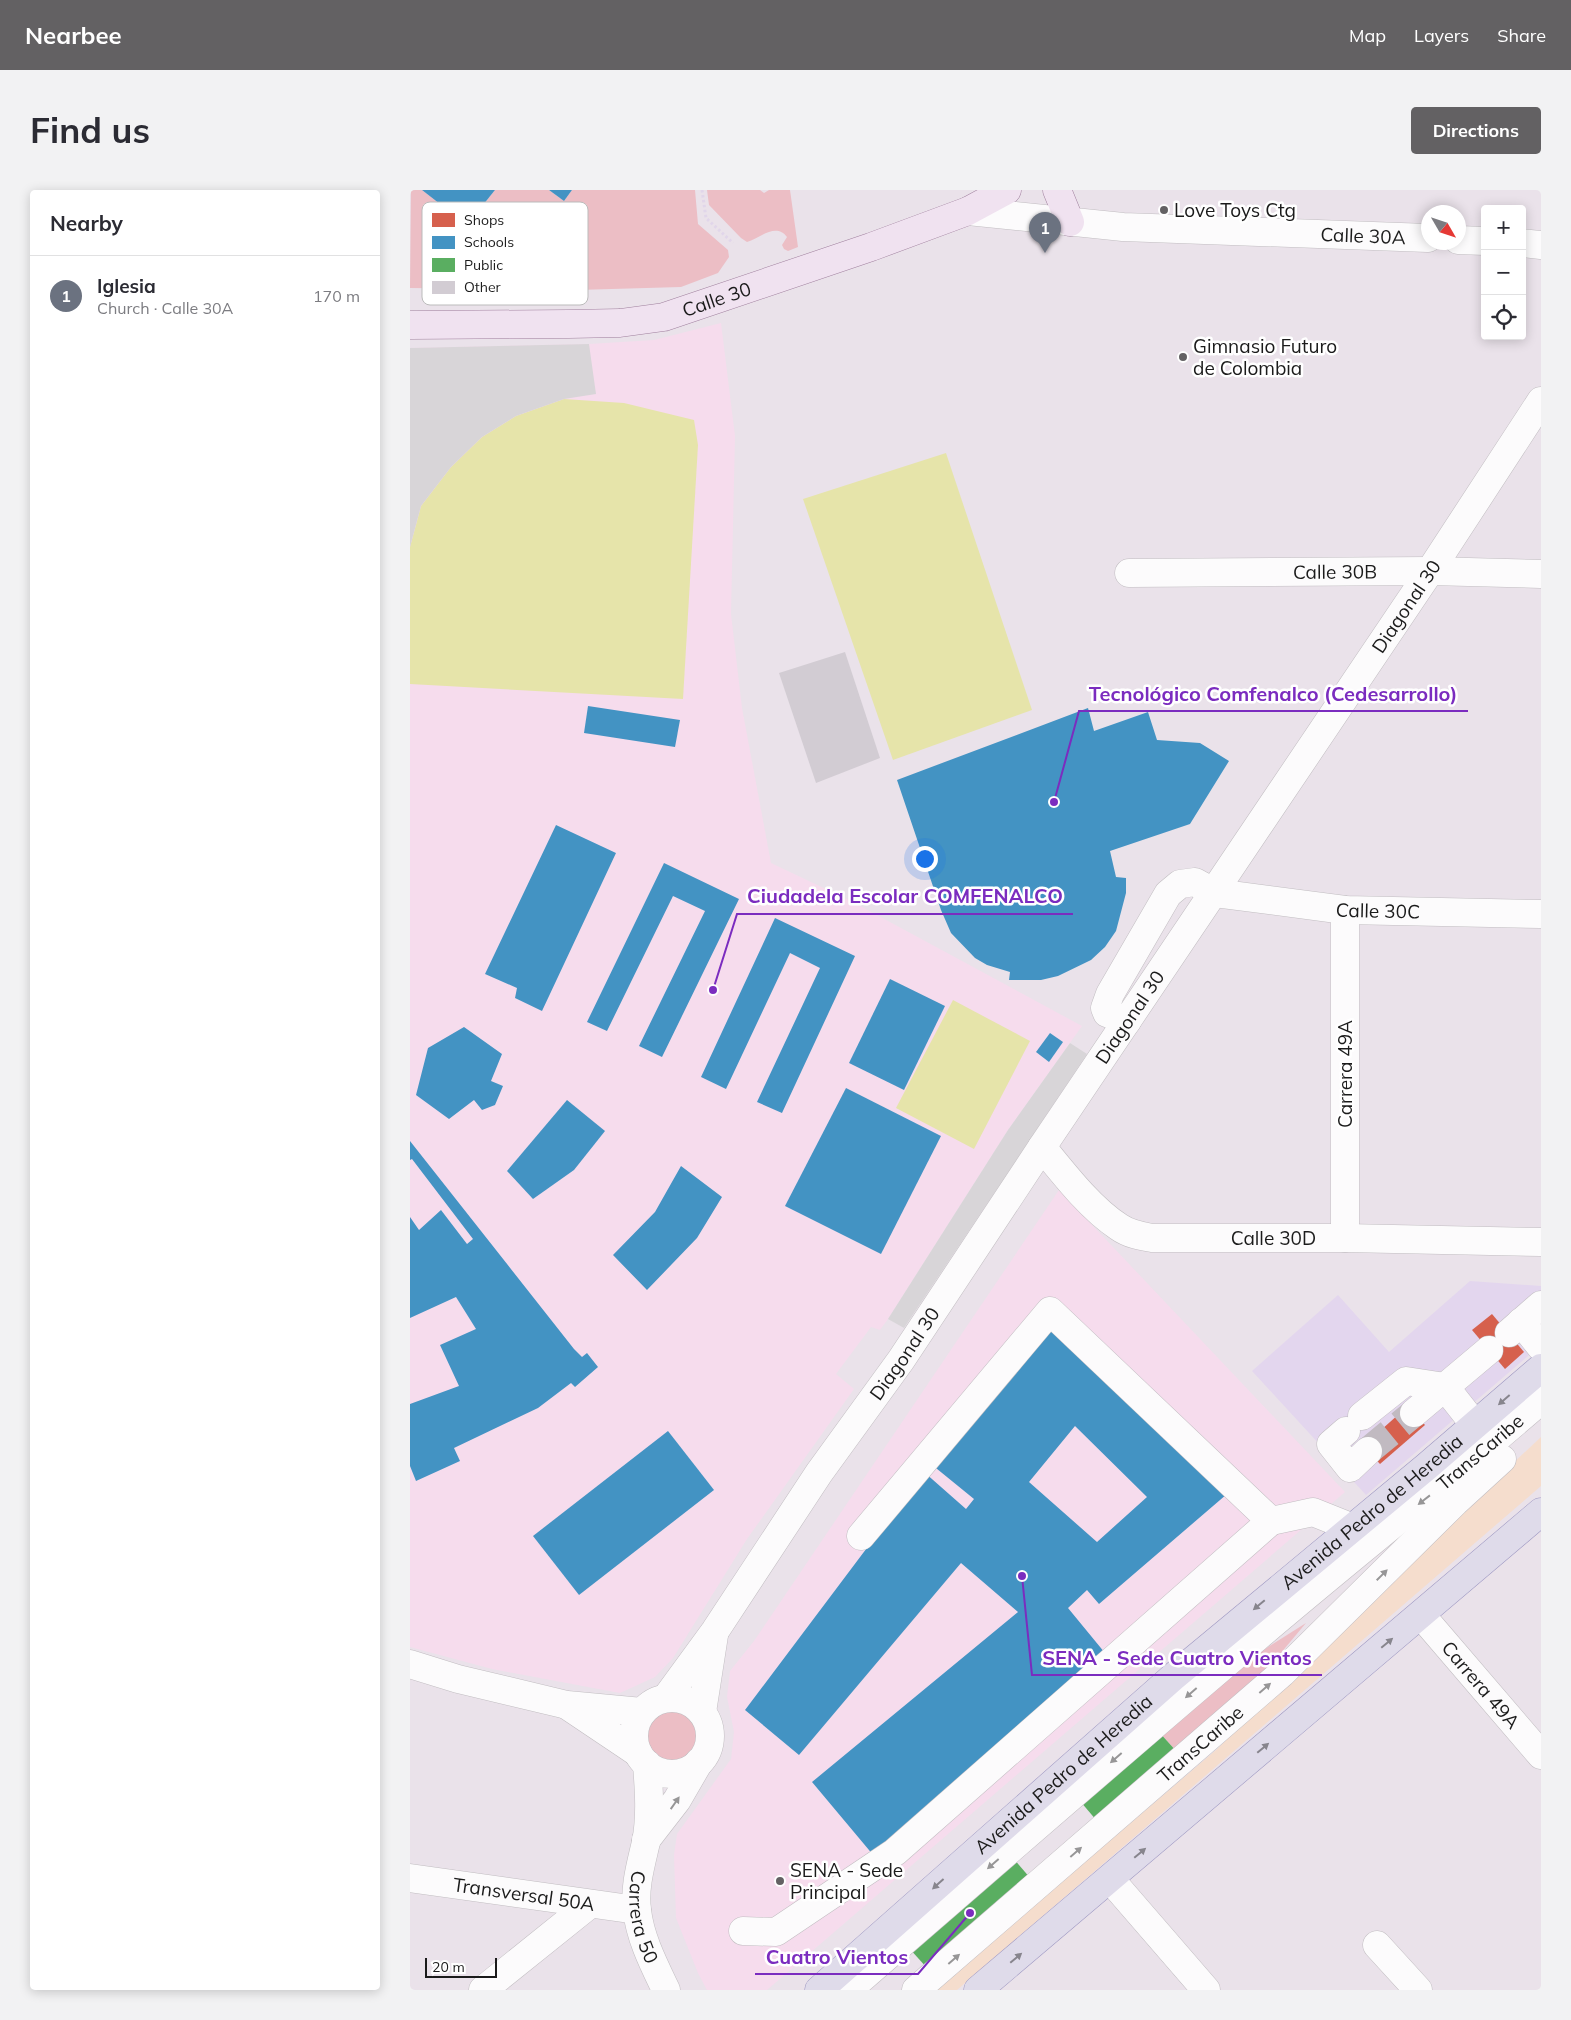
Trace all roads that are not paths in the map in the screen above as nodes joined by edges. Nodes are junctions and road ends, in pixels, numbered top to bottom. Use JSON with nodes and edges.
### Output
{"nodes":[{"id":1,"x":1007,"y":190,"type":"edge"},
{"id":2,"x":1057,"y":190,"type":"edge"},
{"id":3,"x":968,"y":211,"type":"junction"},
{"id":4,"x":1070,"y":222,"type":"junction"},
{"id":5,"x":1421,"y":238,"type":"edge"},
{"id":6,"x":1466,"y":240,"type":"edge"},
{"id":7,"x":1481,"y":241,"type":"edge"},
{"id":8,"x":1526,"y":244,"type":"edge"},
{"id":9,"x":1541,"y":244,"type":"edge"},
{"id":10,"x":410,"y":325,"type":"edge"},
{"id":11,"x":1541,"y":401,"type":"edge"},
{"id":12,"x":1430,"y":571,"type":"junction"},
{"id":13,"x":1129,"y":573,"type":"dead end"},
{"id":14,"x":1541,"y":574,"type":"edge"},
{"id":15,"x":1215,"y":892,"type":"junction"},
{"id":16,"x":1345,"y":910,"type":"junction"},
{"id":17,"x":1541,"y":914,"type":"edge"},
{"id":18,"x":1127,"y":1021,"type":"junction"},
{"id":19,"x":1042,"y":1147,"type":"junction"},
{"id":20,"x":1345,"y":1238,"type":"junction"},
{"id":21,"x":1541,"y":1242,"type":"edge"},
{"id":22,"x":1515,"y":1328,"type":"edge"},
{"id":23,"x":1541,"y":1347,"type":"edge"},
{"id":24,"x":1541,"y":1368,"type":"edge"},
{"id":25,"x":1445,"y":1387,"type":"junction"},
{"id":26,"x":1541,"y":1400,"type":"edge"},
{"id":27,"x":1414,"y":1413,"type":"tunnel mouth"},
{"id":28,"x":1541,"y":1424,"type":"edge"},
{"id":29,"x":1475,"y":1425,"type":"junction"},
{"id":30,"x":1368,"y":1452,"type":"tunnel mouth"},
{"id":31,"x":1541,"y":1512,"type":"edge"},
{"id":32,"x":1272,"y":1521,"type":"junction"},
{"id":33,"x":1353,"y":1528,"type":"junction"},
{"id":34,"x":861,"y":1536,"type":"dead end"},
{"id":35,"x":1421,"y":1615,"type":"junction"},
{"id":36,"x":715,"y":1631,"type":"junction"},
{"id":37,"x":410,"y":1664,"type":"edge"},
{"id":38,"x":666,"y":1698,"type":"junction"},
{"id":39,"x":567,"y":1705,"type":"junction"},
{"id":40,"x":642,"y":1712,"type":"junction"},
{"id":41,"x":702,"y":1712,"type":"junction"},
{"id":42,"x":1541,"y":1755,"type":"edge"},
{"id":43,"x":642,"y":1759,"type":"junction"},
{"id":44,"x":699,"y":1762,"type":"junction"},
{"id":45,"x":646,"y":1840,"type":"junction"},
{"id":46,"x":410,"y":1878,"type":"edge"},
{"id":47,"x":1110,"y":1878,"type":"junction"},
{"id":48,"x":590,"y":1904,"type":"junction"},
{"id":49,"x":637,"y":1910,"type":"junction"},
{"id":50,"x":743,"y":1931,"type":"dead end"},
{"id":51,"x":1377,"y":1945,"type":"dead end"},
{"id":52,"x":483,"y":1990,"type":"edge"},
{"id":53,"x":666,"y":1990,"type":"edge"},
{"id":54,"x":819,"y":1990,"type":"edge"},
{"id":55,"x":848,"y":1990,"type":"edge"},
{"id":56,"x":916,"y":1990,"type":"edge"},
{"id":57,"x":978,"y":1990,"type":"edge"},
{"id":58,"x":1206,"y":1990,"type":"edge"},
{"id":59,"x":1418,"y":1990,"type":"edge"}],
"edges":[{"from":1,"to":3,"type":"main road","name":"Calle 30"},
{"from":2,"to":4,"type":"main road"},
{"from":3,"to":4,"type":"street","name":"Calle 30A"},
{"from":3,"to":10,"type":"main road","name":"Calle 30"},
{"from":4,"to":5,"type":"street","name":"Calle 30A"},
{"from":6,"to":7,"type":"street"},
{"from":8,"to":9,"type":"street"},
{"from":11,"to":12,"type":"street","name":"Diagonal 30"},
{"from":12,"to":13,"type":"street","name":"Calle 30B"},
{"from":12,"to":14,"type":"street","name":"Calle 30B"},
{"from":12,"to":15,"type":"street","name":"Diagonal 30"},
{"from":15,"to":16,"type":"street","name":"Calle 30C"},
{"from":15,"to":18,"type":"street","name":"Diagonal 30"},
{"from":15,"to":18,"type":"street","name":"Calle 30C"},
{"from":16,"to":17,"type":"street","name":"Calle 30C"},
{"from":16,"to":20,"type":"street","name":"Carrera 49A"},
{"from":18,"to":19,"type":"street","name":"Diagonal 30"},
{"from":19,"to":20,"type":"street","name":"Calle 30D"},
{"from":19,"to":36,"type":"street","name":"Diagonal 30"},
{"from":20,"to":21,"type":"street","name":"Calle 30D"},
{"from":22,"to":23,"type":"street"},
{"from":22,"to":25,"type":"street"},
{"from":24,"to":29,"type":"highway","name":"Avenida Pedro de Heredia","one_way":true},
{"from":25,"to":27,"type":"street"},
{"from":25,"to":29,"type":"street"},
{"from":25,"to":30,"type":"street"},
{"from":26,"to":55,"type":"street","name":"TransCaribe","one_way":true},
{"from":56,"to":28,"type":"street","name":"TransCaribe","one_way":true},
{"from":29,"to":33,"type":"highway","name":"Avenida Pedro de Heredia"},
{"from":31,"to":35,"type":"highway"},
{"from":32,"to":33,"type":"street"},
{"from":32,"to":34,"type":"street"},
{"from":32,"to":50,"type":"street"},
{"from":33,"to":54,"type":"highway","name":"Avenida Pedro de Heredia","one_way":true},
{"from":35,"to":42,"type":"street","name":"Carrera 49A"},
{"from":47,"to":35,"type":"highway","one_way":true},
{"from":36,"to":38,"type":"street","name":"Diagonal 30"},
{"from":36,"to":41,"type":"street","name":"Diagonal 30"},
{"from":37,"to":39,"type":"street"},
{"from":38,"to":40,"type":"street"},
{"from":38,"to":41,"type":"street"},
{"from":39,"to":40,"type":"street"},
{"from":39,"to":43,"type":"street"},
{"from":40,"to":43,"type":"street"},
{"from":41,"to":44,"type":"street"},
{"from":43,"to":44,"type":"street"},
{"from":43,"to":45,"type":"street","name":"Carrera 50"},
{"from":45,"to":44,"type":"street","name":"Carrera 50","one_way":true},
{"from":45,"to":49,"type":"street","name":"Carrera 50"},
{"from":46,"to":48,"type":"street","name":"Transversal 50A"},
{"from":57,"to":47,"type":"highway","one_way":true},
{"from":47,"to":58,"type":"street"},
{"from":48,"to":49,"type":"street","name":"Transversal 50A"},
{"from":48,"to":52,"type":"street"},
{"from":49,"to":53,"type":"street","name":"Carrera 50"},
{"from":51,"to":59,"type":"street"}]}
